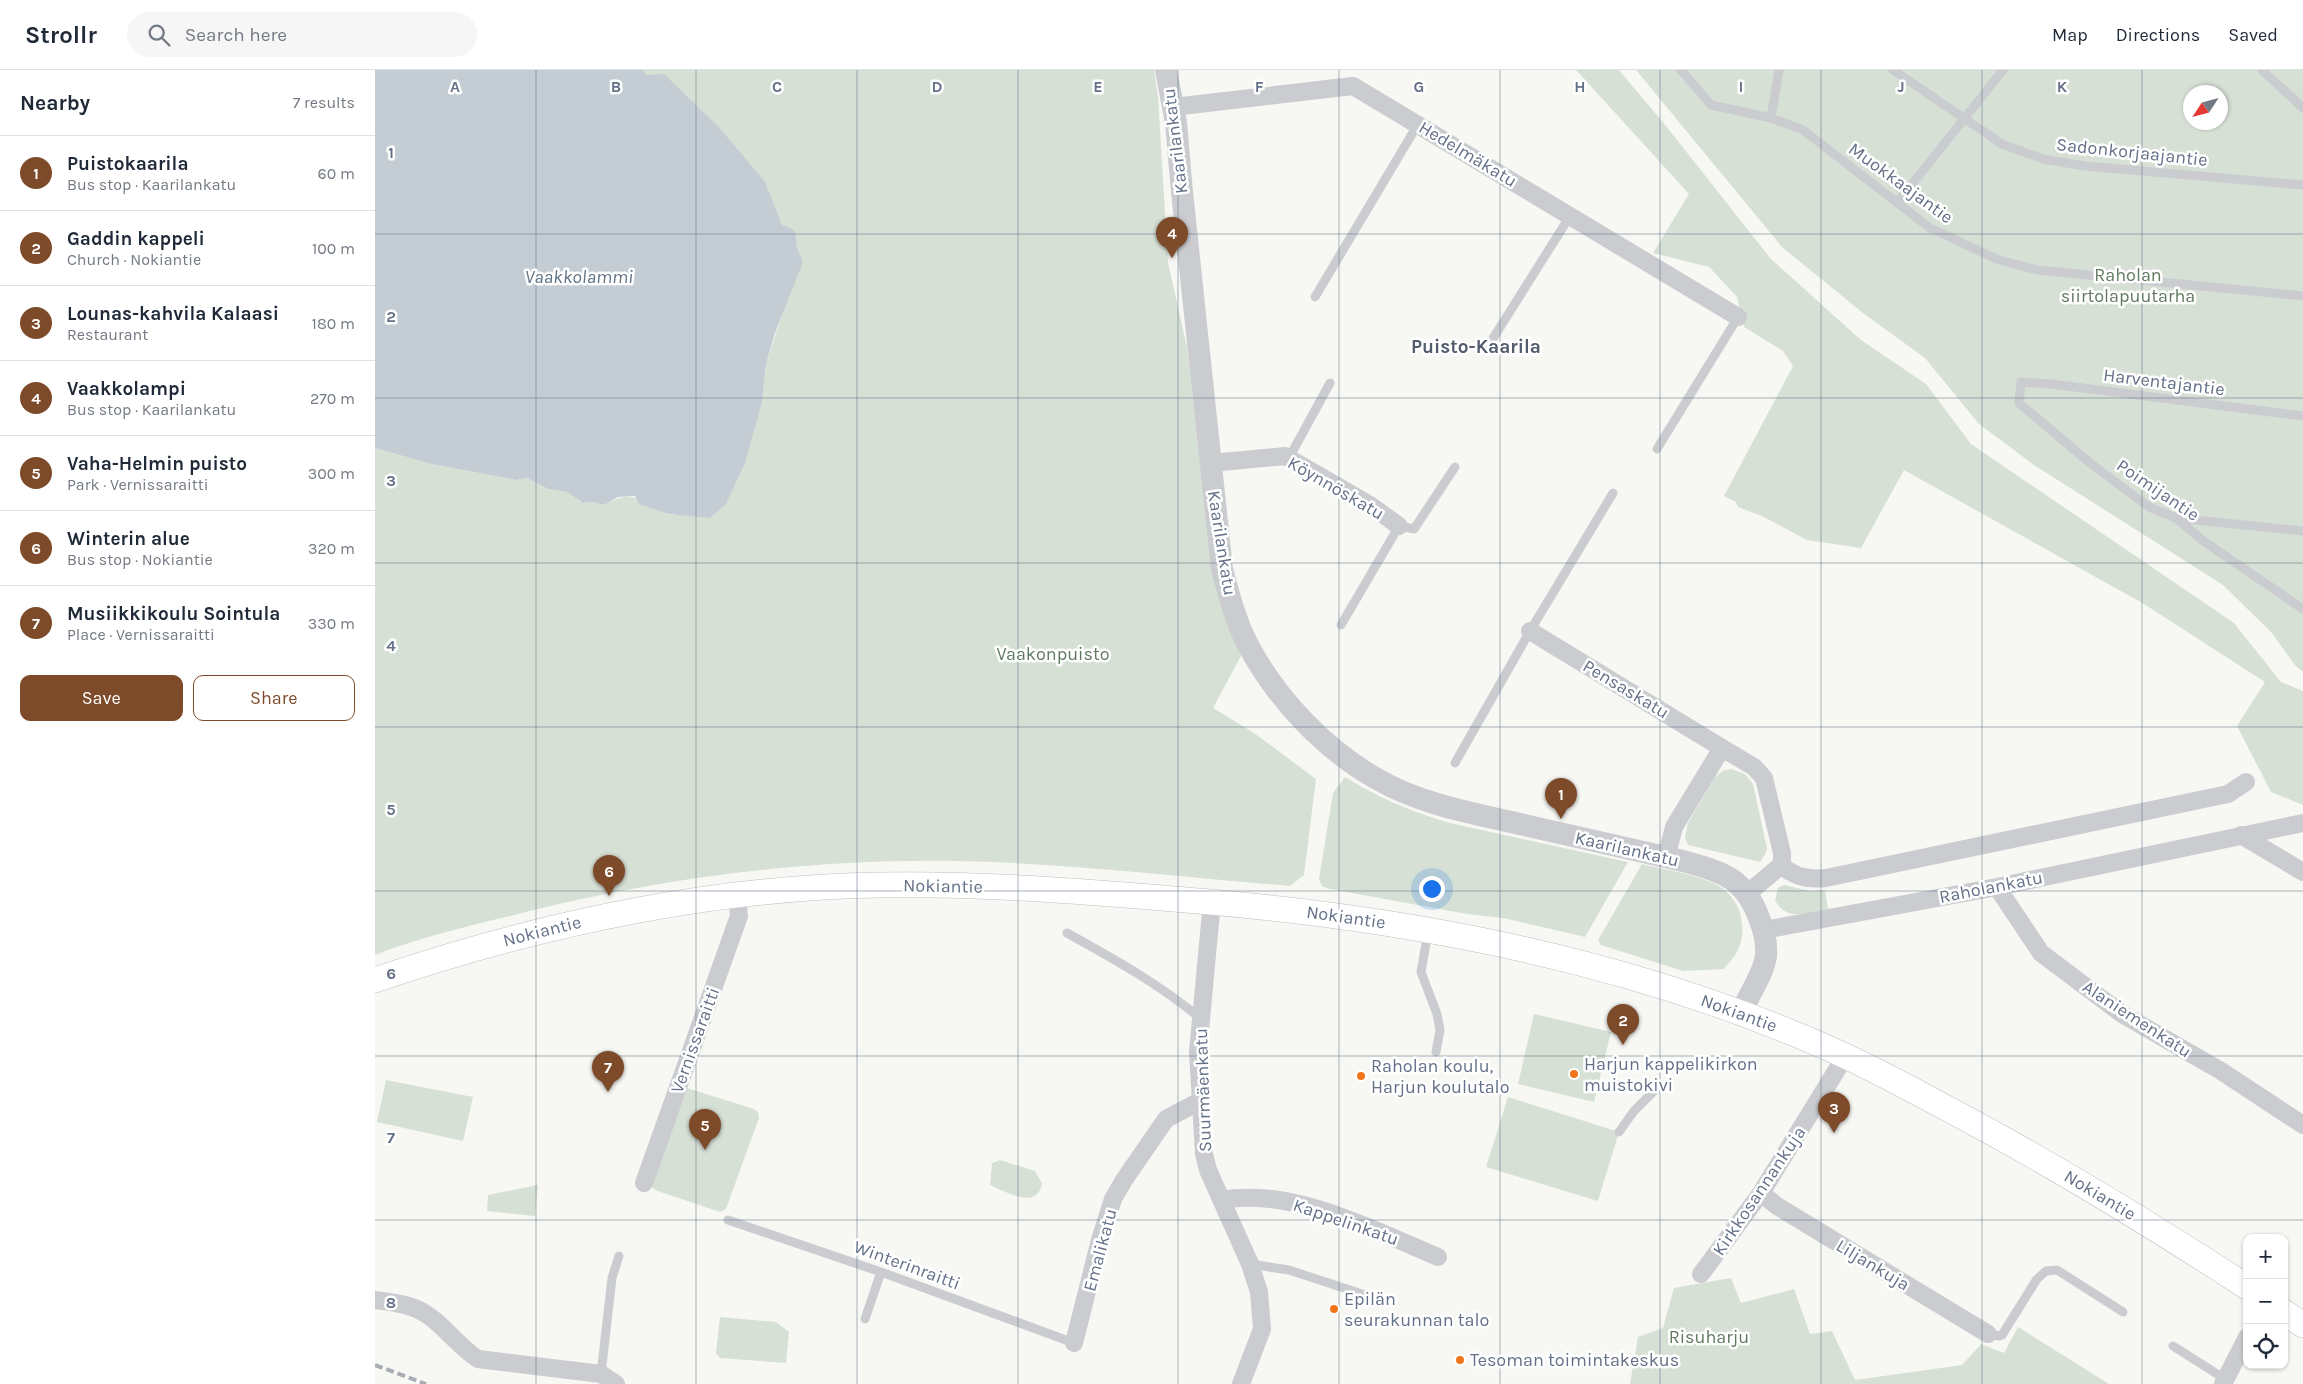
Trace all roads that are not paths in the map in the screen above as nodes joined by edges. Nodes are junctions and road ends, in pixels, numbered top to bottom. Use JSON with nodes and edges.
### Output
{"nodes":[{"id":1,"x":1166,"y":70,"type":"edge"},
{"id":2,"x":1681,"y":70,"type":"edge"},
{"id":3,"x":1779,"y":70,"type":"edge"},
{"id":4,"x":1893,"y":70,"type":"edge"},
{"id":5,"x":2003,"y":70,"type":"edge"},
{"id":6,"x":2262,"y":70,"type":"edge"},
{"id":7,"x":1173,"y":107,"type":"junction"},
{"id":8,"x":2303,"y":108,"type":"edge"},
{"id":9,"x":1771,"y":118,"type":"junction"},
{"id":10,"x":1965,"y":119,"type":"junction"},
{"id":11,"x":1418,"y":123,"type":"junction"},
{"id":12,"x":2303,"y":185,"type":"edge"},
{"id":13,"x":1897,"y":203,"type":"junction"},
{"id":14,"x":1570,"y":216,"type":"junction"},
{"id":15,"x":2303,"y":296,"type":"edge"},
{"id":16,"x":1315,"y":297,"type":"dead end"},
{"id":17,"x":1738,"y":317,"type":"joint"},
{"id":18,"x":1487,"y":348,"type":"dead end"},
{"id":19,"x":2021,"y":382,"type":"joint"},
{"id":20,"x":1330,"y":383,"type":"dead end"},
{"id":21,"x":2303,"y":416,"type":"edge"},
{"id":22,"x":1657,"y":449,"type":"dead end"},
{"id":23,"x":1289,"y":458,"type":"junction"},
{"id":24,"x":1211,"y":463,"type":"junction"},
{"id":25,"x":1455,"y":467,"type":"dead end"},
{"id":26,"x":1613,"y":493,"type":"dead end"},
{"id":27,"x":2176,"y":518,"type":"junction"},
{"id":28,"x":1399,"y":526,"type":"junction"},
{"id":29,"x":2303,"y":531,"type":"edge"},
{"id":30,"x":2303,"y":610,"type":"edge"},
{"id":31,"x":1341,"y":625,"type":"dead end"},
{"id":32,"x":1530,"y":631,"type":"junction"},
{"id":33,"x":1722,"y":748,"type":"junction"},
{"id":34,"x":1455,"y":763,"type":"dead end"},
{"id":35,"x":2246,"y":782,"type":"dead end"},
{"id":36,"x":2303,"y":823,"type":"edge"},
{"id":37,"x":2241,"y":835,"type":"junction"},
{"id":38,"x":1665,"y":858,"type":"junction"},
{"id":39,"x":1781,"y":865,"type":"junction"},
{"id":40,"x":2303,"y":872,"type":"edge"},
{"id":41,"x":1997,"y":887,"type":"junction"},
{"id":42,"x":1748,"y":893,"type":"junction"},
{"id":43,"x":737,"y":896,"type":"junction"},
{"id":44,"x":1212,"y":902,"type":"junction"},
{"id":45,"x":1429,"y":929,"type":"junction"},
{"id":46,"x":1764,"y":930,"type":"junction"},
{"id":47,"x":1067,"y":933,"type":"dead end"},
{"id":48,"x":375,"y":980,"type":"edge"},
{"id":49,"x":1741,"y":1013,"type":"junction"},
{"id":50,"x":1200,"y":1018,"type":"junction"},
{"id":51,"x":1437,"y":1052,"type":"dead end"},
{"id":52,"x":1847,"y":1055,"type":"junction"},
{"id":53,"x":1659,"y":1086,"type":"dead end"},
{"id":54,"x":1199,"y":1101,"type":"junction"},
{"id":55,"x":2303,"y":1125,"type":"edge"},
{"id":56,"x":1619,"y":1132,"type":"dead end"},
{"id":57,"x":644,"y":1183,"type":"dead end"},
{"id":58,"x":1761,"y":1193,"type":"junction"},
{"id":59,"x":1221,"y":1200,"type":"junction"},
{"id":60,"x":729,"y":1220,"type":"dead end"},
{"id":61,"x":619,"y":1256,"type":"dead end"},
{"id":62,"x":1438,"y":1257,"type":"dead end"},
{"id":63,"x":1250,"y":1264,"type":"junction"},
{"id":64,"x":881,"y":1272,"type":"junction"},
{"id":65,"x":1701,"y":1274,"type":"dead end"},
{"id":66,"x":2243,"y":1285,"type":"edge"},
{"id":67,"x":1362,"y":1294,"type":"dead end"},
{"id":68,"x":375,"y":1300,"type":"edge"},
{"id":69,"x":2123,"y":1312,"type":"dead end"},
{"id":70,"x":2288,"y":1315,"type":"edge"},
{"id":71,"x":865,"y":1319,"type":"dead end"},
{"id":72,"x":2303,"y":1325,"type":"edge"},
{"id":73,"x":1988,"y":1334,"type":"joint"},
{"id":74,"x":1074,"y":1343,"type":"joint"},
{"id":75,"x":2243,"y":1345,"type":"edge"},
{"id":76,"x":2173,"y":1346,"type":"dead end"},
{"id":77,"x":601,"y":1374,"type":"junction"},
{"id":78,"x":2224,"y":1382,"type":"edge"},
{"id":79,"x":616,"y":1384,"type":"edge"},
{"id":80,"x":1241,"y":1384,"type":"edge"}],
"edges":[{"from":1,"to":7,"type":"street","name":"Kaarilankatu"},
{"from":2,"to":9,"type":"lane","name":"Muokkaajantie"},
{"from":3,"to":9,"type":"lane"},
{"from":4,"to":10,"type":"lane","name":"Sadonkorjaajantie"},
{"from":5,"to":10,"type":"lane"},
{"from":6,"to":8,"type":"lane"},
{"from":7,"to":11,"type":"street","name":"Hedelmäkatu"},
{"from":7,"to":24,"type":"street","name":"Kaarilankatu"},
{"from":9,"to":13,"type":"lane","name":"Muokkaajantie"},
{"from":10,"to":12,"type":"lane","name":"Sadonkorjaajantie"},
{"from":10,"to":13,"type":"lane"},
{"from":11,"to":14,"type":"street","name":"Hedelmäkatu"},
{"from":11,"to":16,"type":"lane"},
{"from":13,"to":15,"type":"lane","name":"Muokkaajantie"},
{"from":14,"to":17,"type":"street","name":"Hedelmäkatu"},
{"from":14,"to":18,"type":"lane"},
{"from":17,"to":22,"type":"lane"},
{"from":19,"to":21,"type":"lane","name":"Harventajantie"},
{"from":19,"to":27,"type":"lane","name":"Poimijantie"},
{"from":20,"to":23,"type":"lane"},
{"from":23,"to":24,"type":"street","name":"Köynnöskatu"},
{"from":23,"to":28,"type":"street","name":"Köynnöskatu"},
{"from":24,"to":38,"type":"street","name":"Kaarilankatu"},
{"from":25,"to":28,"type":"lane"},
{"from":26,"to":32,"type":"lane"},
{"from":27,"to":29,"type":"lane"},
{"from":27,"to":30,"type":"lane","name":"Poimijantie"},
{"from":28,"to":31,"type":"lane"},
{"from":32,"to":33,"type":"street","name":"Pensaskatu"},
{"from":32,"to":34,"type":"lane"},
{"from":33,"to":38,"type":"street"},
{"from":33,"to":39,"type":"street","name":"Pensaskatu"},
{"from":35,"to":39,"type":"street"},
{"from":36,"to":37,"type":"street","name":"Raholankatu"},
{"from":37,"to":40,"type":"street"},
{"from":37,"to":41,"type":"street","name":"Raholankatu"},
{"from":38,"to":42,"type":"street","name":"Kaarilankatu"},
{"from":39,"to":42,"type":"street"},
{"from":41,"to":46,"type":"street","name":"Raholankatu"},
{"from":41,"to":55,"type":"street","name":"Alaniemenkatu"},
{"from":42,"to":46,"type":"street"},
{"from":43,"to":44,"type":"main road","name":"Nokiantie"},
{"from":43,"to":48,"type":"main road","name":"Nokiantie"},
{"from":43,"to":57,"type":"street","name":"Vernissaraitti"},
{"from":44,"to":45,"type":"main road","name":"Nokiantie"},
{"from":44,"to":50,"type":"street","name":"Suurmäenkatu"},
{"from":45,"to":49,"type":"main road","name":"Nokiantie"},
{"from":45,"to":51,"type":"lane"},
{"from":46,"to":49,"type":"street"},
{"from":47,"to":50,"type":"lane"},
{"from":49,"to":52,"type":"main road","name":"Nokiantie"},
{"from":50,"to":54,"type":"street","name":"Suurmäenkatu"},
{"from":52,"to":58,"type":"street","name":"Kirkkosannankuja"},
{"from":52,"to":66,"type":"main road","name":"Nokiantie"},
{"from":53,"to":56,"type":"lane"},
{"from":54,"to":59,"type":"street","name":"Suurmäenkatu"},
{"from":54,"to":74,"type":"street","name":"Emalikatu"},
{"from":58,"to":65,"type":"street","name":"Kirkkosannankuja"},
{"from":58,"to":73,"type":"street","name":"Liljankuja"},
{"from":59,"to":62,"type":"street","name":"Kappelinkatu"},
{"from":59,"to":63,"type":"street","name":"Suurmäenkatu"},
{"from":60,"to":64,"type":"lane","name":"Winterinraitti"},
{"from":61,"to":77,"type":"lane"},
{"from":63,"to":67,"type":"lane"},
{"from":63,"to":80,"type":"street","name":"Suurmäenkatu"},
{"from":64,"to":71,"type":"lane"},
{"from":64,"to":74,"type":"lane","name":"Winterinraitti"},
{"from":68,"to":77,"type":"street"},
{"from":69,"to":73,"type":"lane"},
{"from":70,"to":72,"type":"main road"},
{"from":75,"to":78,"type":"street"},
{"from":76,"to":78,"type":"lane"},
{"from":77,"to":79,"type":"street"}]}
